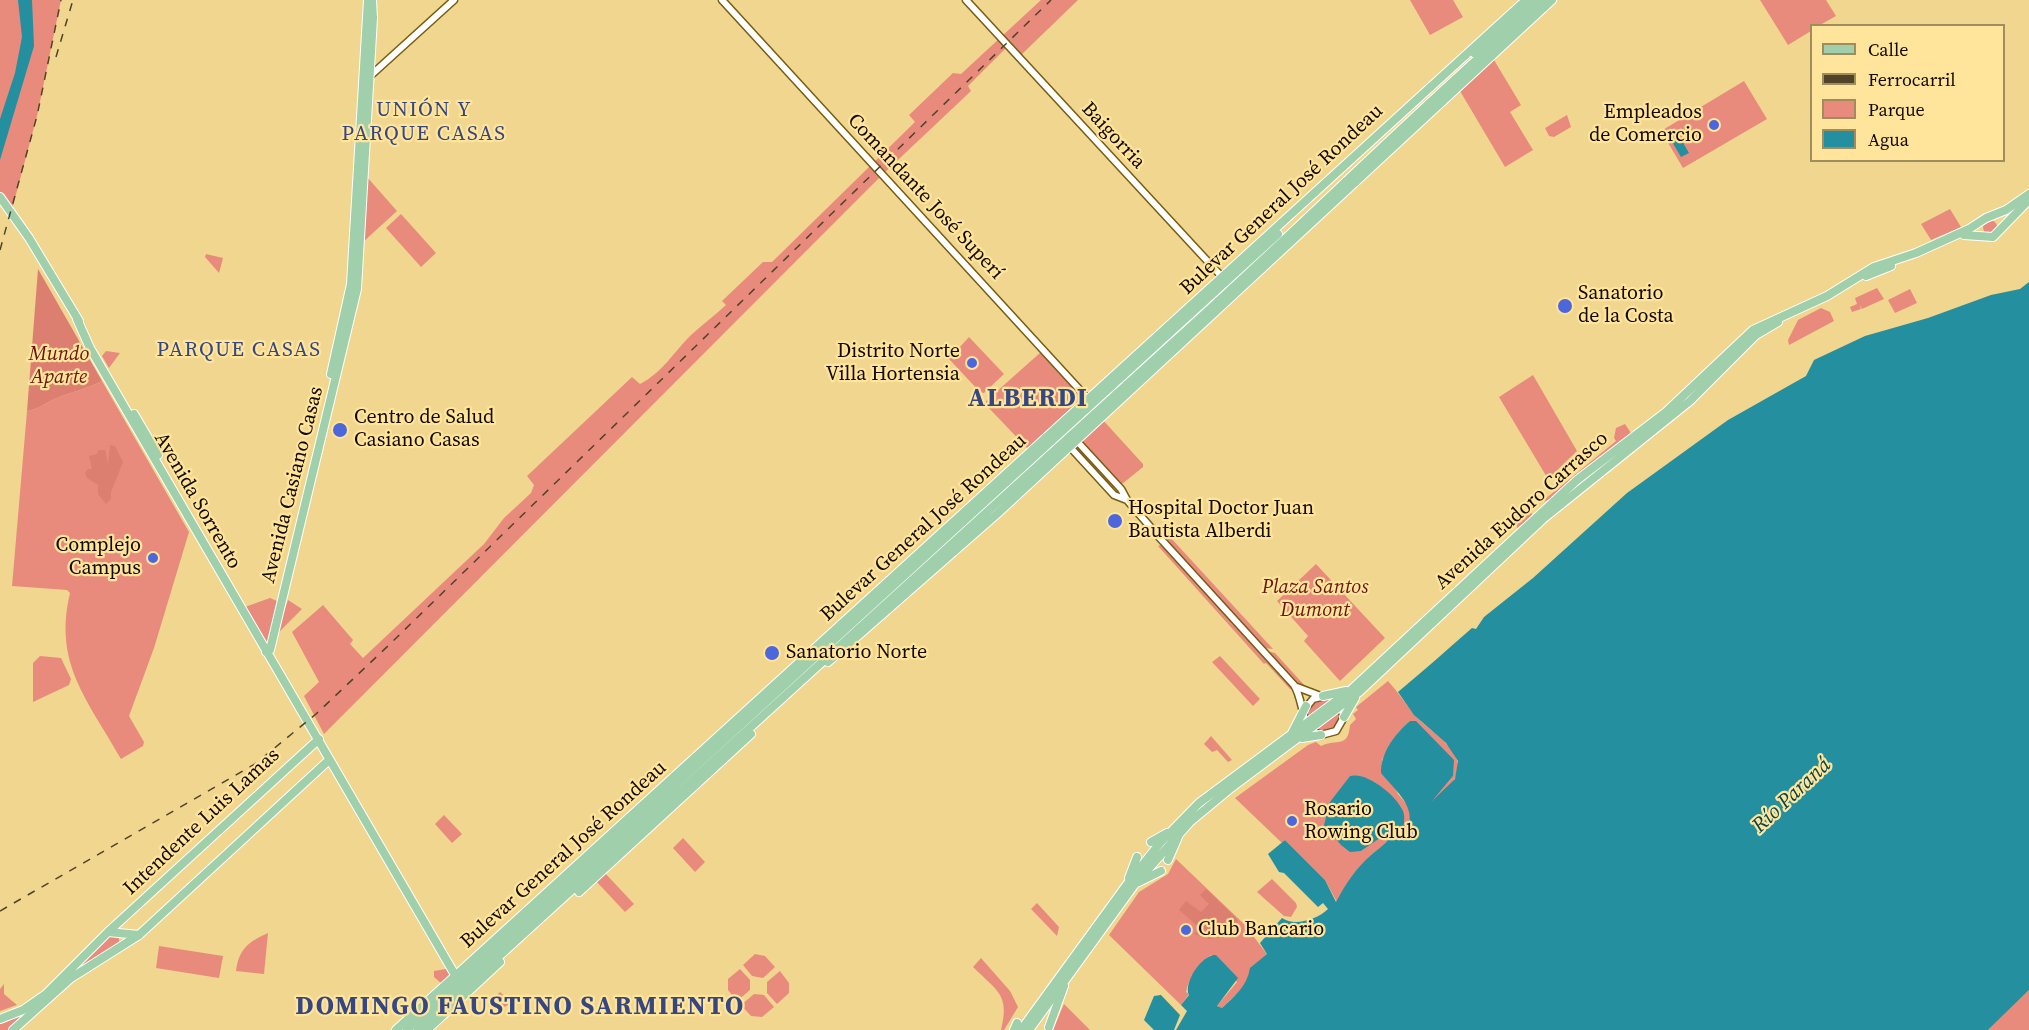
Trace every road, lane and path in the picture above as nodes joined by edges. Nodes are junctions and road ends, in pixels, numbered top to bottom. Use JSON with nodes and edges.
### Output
{"nodes":[{"id":1,"x":454,"y":0,"type":"edge"},
{"id":2,"x":722,"y":0,"type":"edge"},
{"id":3,"x":966,"y":0,"type":"edge"},
{"id":4,"x":1526,"y":0,"type":"edge"},
{"id":5,"x":1534,"y":0,"type":"edge"},
{"id":6,"x":1544,"y":0,"type":"edge"},
{"id":7,"x":1552,"y":0,"type":"edge"},
{"id":8,"x":372,"y":1,"type":"edge"},
{"id":9,"x":1528,"y":21,"type":"junction"},
{"id":10,"x":1506,"y":33,"type":"junction"},
{"id":11,"x":369,"y":77,"type":"junction"},
{"id":12,"x":1430,"y":93,"type":"junction"},
{"id":13,"x":1415,"y":100,"type":"junction"},
{"id":14,"x":1367,"y":171,"type":"junction"},
{"id":15,"x":1333,"y":193,"type":"junction"},
{"id":16,"x":2029,"y":194,"type":"edge"},
{"id":17,"x":0,"y":197,"type":"edge"},
{"id":18,"x":2029,"y":200,"type":"edge"},
{"id":19,"x":1989,"y":217,"type":"junction"},
{"id":20,"x":1981,"y":223,"type":"junction"},
{"id":21,"x":1284,"y":228,"type":"junction"},
{"id":22,"x":2000,"y":230,"type":"junction"},
{"id":23,"x":1274,"y":231,"type":"junction"},
{"id":24,"x":1984,"y":236,"type":"junction"},
{"id":25,"x":1948,"y":239,"type":"junction"},
{"id":26,"x":1230,"y":285,"type":"junction"},
{"id":27,"x":1207,"y":321,"type":"junction"},
{"id":28,"x":1177,"y":339,"type":"junction"},
{"id":29,"x":1146,"y":356,"type":"junction"},
{"id":30,"x":1126,"y":366,"type":"junction"},
{"id":31,"x":1096,"y":407,"type":"junction"},
{"id":32,"x":1066,"y":429,"type":"junction"},
{"id":33,"x":1076,"y":441,"type":"junction"},
{"id":34,"x":1070,"y":447,"type":"junction"},
{"id":35,"x":1127,"y":500,"type":"junction"},
{"id":36,"x":952,"y":532,"type":"junction"},
{"id":37,"x":928,"y":546,"type":"junction"},
{"id":38,"x":958,"y":549,"type":"junction"},
{"id":39,"x":930,"y":561,"type":"junction"},
{"id":40,"x":888,"y":610,"type":"junction"},
{"id":41,"x":857,"y":628,"type":"junction"},
{"id":42,"x":266,"y":648,"type":"junction"},
{"id":43,"x":810,"y":661,"type":"junction"},
{"id":44,"x":793,"y":669,"type":"junction"},
{"id":45,"x":1294,"y":685,"type":"junction"},
{"id":46,"x":1355,"y":691,"type":"junction"},
{"id":47,"x":1322,"y":696,"type":"junction"},
{"id":48,"x":1339,"y":704,"type":"junction"},
{"id":49,"x":1305,"y":711,"type":"junction"},
{"id":50,"x":1344,"y":717,"type":"junction"},
{"id":51,"x":1308,"y":727,"type":"junction"},
{"id":52,"x":1321,"y":735,"type":"junction"},
{"id":53,"x":1293,"y":738,"type":"junction"},
{"id":54,"x":318,"y":739,"type":"junction"},
{"id":55,"x":329,"y":760,"type":"junction"},
{"id":56,"x":706,"y":775,"type":"junction"},
{"id":57,"x":682,"y":788,"type":"junction"},
{"id":58,"x":629,"y":827,"type":"junction"},
{"id":59,"x":1178,"y":830,"type":"junction"},
{"id":60,"x":608,"y":838,"type":"junction"},
{"id":61,"x":1151,"y":842,"type":"dead end"},
{"id":62,"x":1137,"y":857,"type":"dead end"},
{"id":63,"x":1168,"y":860,"type":"dead end"},
{"id":64,"x":1161,"y":871,"type":"dead end"},
{"id":65,"x":1131,"y":884,"type":"junction"},
{"id":66,"x":111,"y":932,"type":"junction"},
{"id":67,"x":513,"y":933,"type":"junction"},
{"id":68,"x":139,"y":935,"type":"junction"},
{"id":69,"x":488,"y":947,"type":"junction"},
{"id":70,"x":514,"y":948,"type":"junction"},
{"id":71,"x":116,"y":950,"type":"junction"},
{"id":72,"x":496,"y":958,"type":"junction"},
{"id":73,"x":1061,"y":982,"type":"junction"},
{"id":74,"x":461,"y":985,"type":"junction"},
{"id":75,"x":1034,"y":1003,"type":"dead end"},
{"id":76,"x":0,"y":1018,"type":"edge"},
{"id":77,"x":1049,"y":1027,"type":"dead end"},
{"id":78,"x":1017,"y":1028,"type":"edge"},
{"id":79,"x":13,"y":1030,"type":"edge"},
{"id":80,"x":396,"y":1030,"type":"edge"},
{"id":81,"x":407,"y":1030,"type":"edge"},
{"id":82,"x":418,"y":1030,"type":"edge"},
{"id":83,"x":427,"y":1030,"type":"edge"},
{"id":84,"x":1029,"y":1030,"type":"edge"}],
"edges":[{"from":1,"to":11,"type":"street"},
{"from":2,"to":31,"type":"street","name":"Comandante José Superí"},
{"from":3,"to":26,"type":"street","name":"Baigorria"},
{"from":4,"to":13,"type":"main road","name":"Bulevar General José Rondeau"},
{"from":5,"to":12,"type":"main road","name":"Bulevar General José Rondeau"},
{"from":6,"to":10,"type":"main road","name":"Bulevar General José Rondeau"},
{"from":7,"to":9,"type":"main road","name":"Bulevar General José Rondeau"},
{"from":8,"to":11,"type":"main road","name":"Avenida Casiano Casas"},
{"from":8,"to":42,"type":"main road","name":"Avenida Casiano Casas"},
{"from":9,"to":10,"type":"main road"},
{"from":9,"to":14,"type":"main road","name":"Bulevar General José Rondeau"},
{"from":10,"to":15,"type":"main road","name":"Bulevar General José Rondeau"},
{"from":11,"to":42,"type":"main road","name":"Avenida Casiano Casas"},
{"from":12,"to":13,"type":"main road"},
{"from":12,"to":21,"type":"main road","name":"Bulevar General José Rondeau"},
{"from":13,"to":23,"type":"main road","name":"Bulevar General José Rondeau"},
{"from":14,"to":15,"type":"main road"},
{"from":14,"to":26,"type":"main road","name":"Bulevar General José Rondeau"},
{"from":15,"to":26,"type":"main road","name":"Bulevar General José Rondeau"},
{"from":16,"to":19,"type":"main road"},
{"from":17,"to":42,"type":"main road","name":"Avenida Sorrento"},
{"from":18,"to":22,"type":"main road"},
{"from":19,"to":20,"type":"main road"},
{"from":19,"to":22,"type":"main road"},
{"from":20,"to":24,"type":"main road"},
{"from":20,"to":25,"type":"main road","name":"Avenida Eudoro Carrasco"},
{"from":21,"to":23,"type":"main road"},
{"from":21,"to":26,"type":"main road","name":"Bulevar General José Rondeau"},
{"from":22,"to":24,"type":"main road"},
{"from":23,"to":26,"type":"main road","name":"Bulevar General José Rondeau"},
{"from":24,"to":25,"type":"main road","name":"Avenida Eudoro Carrasco"},
{"from":25,"to":46,"type":"main road","name":"Avenida Eudoro Carrasco"},
{"from":26,"to":27,"type":"main road","name":"Bulevar General José Rondeau"},
{"from":26,"to":28,"type":"main road","name":"Bulevar General José Rondeau"},
{"from":26,"to":29,"type":"main road","name":"Bulevar General José Rondeau"},
{"from":26,"to":30,"type":"main road","name":"Bulevar General José Rondeau"},
{"from":27,"to":28,"type":"main road"},
{"from":27,"to":31,"type":"main road","name":"Bulevar General José Rondeau"},
{"from":28,"to":31,"type":"main road","name":"Bulevar General José Rondeau"},
{"from":29,"to":30,"type":"main road"},
{"from":29,"to":31,"type":"main road","name":"Bulevar General José Rondeau"},
{"from":30,"to":31,"type":"main road","name":"Bulevar General José Rondeau"},
{"from":31,"to":32,"type":"main road","name":"Bulevar General José Rondeau"},
{"from":31,"to":33,"type":"main road","name":"Bulevar General José Rondeau"},
{"from":32,"to":33,"type":"street"},
{"from":32,"to":36,"type":"main road","name":"Bulevar General José Rondeau"},
{"from":32,"to":37,"type":"main road","name":"Bulevar General José Rondeau"},
{"from":32,"to":39,"type":"main road","name":"Bulevar General José Rondeau"},
{"from":33,"to":34,"type":"main road","name":"Bulevar General José Rondeau"},
{"from":33,"to":35,"type":"street"},
{"from":34,"to":35,"type":"street"},
{"from":34,"to":38,"type":"main road","name":"Bulevar General José Rondeau"},
{"from":35,"to":45,"type":"street"},
{"from":36,"to":37,"type":"main road"},
{"from":36,"to":43,"type":"main road","name":"Bulevar General José Rondeau"},
{"from":37,"to":44,"type":"main road","name":"Bulevar General José Rondeau"},
{"from":38,"to":39,"type":"main road"},
{"from":38,"to":40,"type":"main road","name":"Bulevar General José Rondeau"},
{"from":39,"to":41,"type":"main road","name":"Bulevar General José Rondeau"},
{"from":40,"to":41,"type":"main road"},
{"from":40,"to":56,"type":"main road","name":"Bulevar General José Rondeau"},
{"from":41,"to":57,"type":"main road","name":"Bulevar General José Rondeau"},
{"from":42,"to":54,"type":"main road","name":"Avenida Sorrento"},
{"from":43,"to":44,"type":"main road"},
{"from":43,"to":58,"type":"main road","name":"Bulevar General José Rondeau"},
{"from":44,"to":60,"type":"main road","name":"Bulevar General José Rondeau"},
{"from":45,"to":47,"type":"street"},
{"from":45,"to":49,"type":"street"},
{"from":46,"to":47,"type":"main road"},
{"from":46,"to":48,"type":"main road","name":"Avenida Eudoro Carrasco"},
{"from":46,"to":50,"type":"main road"},
{"from":47,"to":48,"type":"street"},
{"from":47,"to":49,"type":"street"},
{"from":48,"to":50,"type":"street"},
{"from":48,"to":51,"type":"main road","name":"Avenida Eudoro Carrasco"},
{"from":49,"to":51,"type":"street"},
{"from":49,"to":53,"type":"main road"},
{"from":50,"to":52,"type":"street"},
{"from":51,"to":52,"type":"street"},
{"from":51,"to":53,"type":"main road","name":"Avenida Eudoro Carrasco"},
{"from":52,"to":53,"type":"main road"},
{"from":53,"to":59,"type":"main road","name":"Avenida Eudoro Carrasco"},
{"from":54,"to":55,"type":"main road","name":"Avenida Sorrento"},
{"from":54,"to":66,"type":"main road","name":"Intendente Luis Lamas"},
{"from":55,"to":68,"type":"main road"},
{"from":55,"to":74,"type":"main road","name":"Avenida Sorrento"},
{"from":56,"to":57,"type":"main road"},
{"from":56,"to":70,"type":"main road","name":"Bulevar General José Rondeau"},
{"from":57,"to":72,"type":"main road","name":"Bulevar General José Rondeau"},
{"from":58,"to":60,"type":"main road"},
{"from":58,"to":67,"type":"main road","name":"Bulevar General José Rondeau"},
{"from":59,"to":61,"type":"main road"},
{"from":59,"to":63,"type":"main road"},
{"from":59,"to":65,"type":"main road"},
{"from":60,"to":69,"type":"main road","name":"Bulevar General José Rondeau"},
{"from":62,"to":65,"type":"main road"},
{"from":64,"to":65,"type":"main road"},
{"from":65,"to":73,"type":"main road"},
{"from":66,"to":68,"type":"main road"},
{"from":66,"to":71,"type":"main road"},
{"from":66,"to":76,"type":"main road","name":"Intendente Luis Lamas"},
{"from":67,"to":69,"type":"main road"},
{"from":67,"to":74,"type":"main road","name":"Bulevar General José Rondeau"},
{"from":68,"to":71,"type":"main road"},
{"from":69,"to":74,"type":"main road","name":"Bulevar General José Rondeau"},
{"from":70,"to":72,"type":"main road"},
{"from":70,"to":74,"type":"main road","name":"Bulevar General José Rondeau"},
{"from":71,"to":79,"type":"main road"},
{"from":72,"to":74,"type":"main road","name":"Bulevar General José Rondeau"},
{"from":73,"to":75,"type":"main road"},
{"from":73,"to":77,"type":"main road"},
{"from":73,"to":78,"type":"main road"},
{"from":73,"to":84,"type":"main road"},
{"from":74,"to":80,"type":"main road","name":"Bulevar General José Rondeau"},
{"from":74,"to":81,"type":"main road","name":"Bulevar General José Rondeau"},
{"from":74,"to":82,"type":"main road","name":"Bulevar General José Rondeau"},
{"from":74,"to":83,"type":"main road","name":"Bulevar General José Rondeau"}]}
